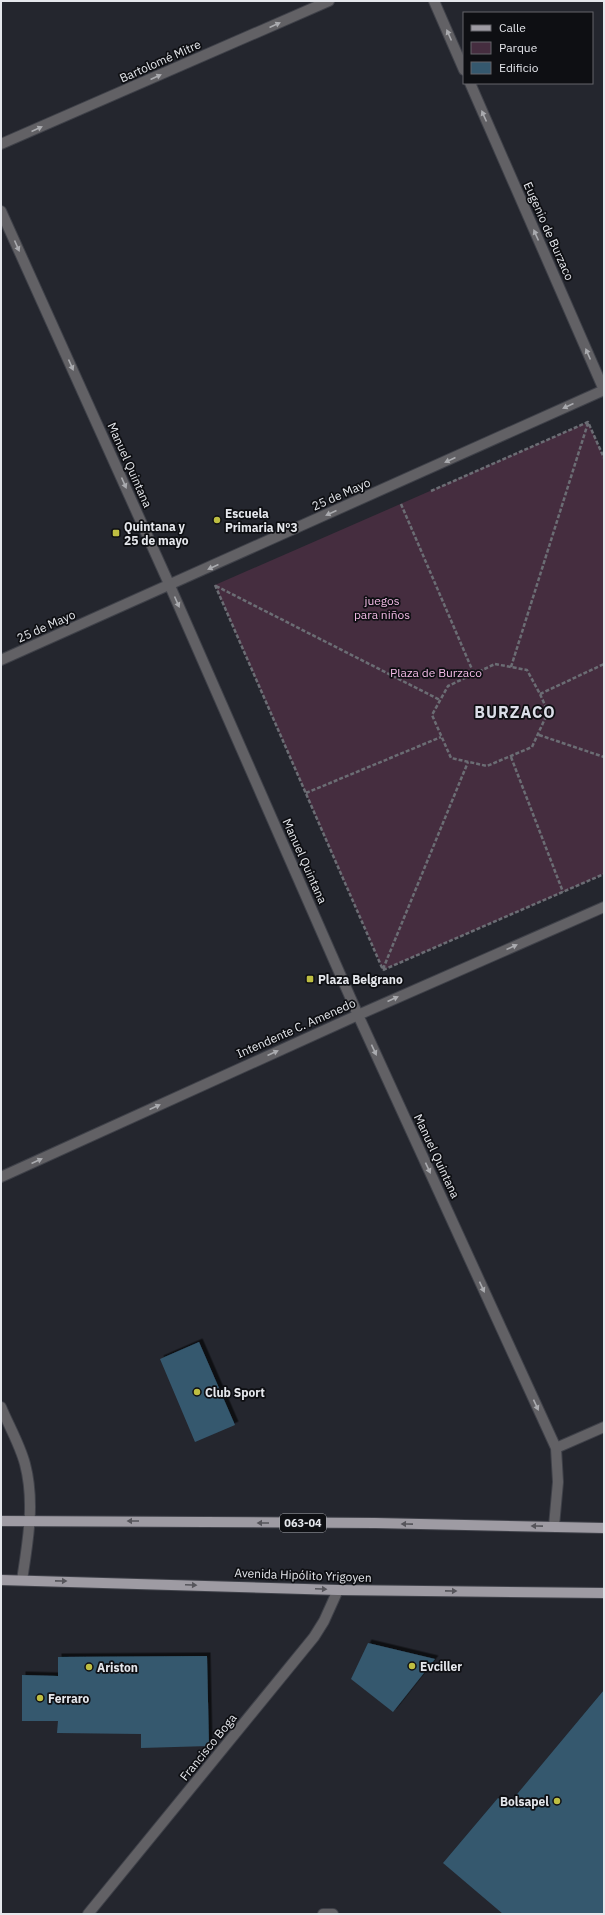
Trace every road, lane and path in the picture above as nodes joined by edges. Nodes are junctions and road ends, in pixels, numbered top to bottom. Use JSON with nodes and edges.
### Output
{"nodes":[{"id":1,"x":329,"y":1,"type":"edge"},
{"id":2,"x":434,"y":1,"type":"edge"},
{"id":3,"x":463,"y":68,"type":"edge"},
{"id":4,"x":470,"y":84,"type":"edge"},
{"id":5,"x":1,"y":144,"type":"edge"},
{"id":6,"x":1,"y":211,"type":"edge"},
{"id":7,"x":604,"y":390,"type":"edge"},
{"id":8,"x":588,"y":422,"type":"junction"},
{"id":9,"x":604,"y":458,"type":"edge"},
{"id":10,"x":429,"y":492,"type":"dead end"},
{"id":11,"x":408,"y":501,"type":"dead end"},
{"id":12,"x":400,"y":504,"type":"junction"},
{"id":13,"x":393,"y":507,"type":"dead end"},
{"id":14,"x":222,"y":582,"type":"dead end"},
{"id":15,"x":215,"y":585,"type":"junction"},
{"id":16,"x":170,"y":586,"type":"junction"},
{"id":17,"x":1,"y":660,"type":"edge"},
{"id":18,"x":604,"y":664,"type":"edge"},
{"id":19,"x":511,"y":667,"type":"junction"},
{"id":20,"x":474,"y":674,"type":"junction"},
{"id":21,"x":540,"y":694,"type":"junction"},
{"id":22,"x":440,"y":700,"type":"junction"},
{"id":23,"x":539,"y":735,"type":"junction"},
{"id":24,"x":441,"y":737,"type":"junction"},
{"id":25,"x":511,"y":757,"type":"junction"},
{"id":26,"x":604,"y":757,"type":"edge"},
{"id":27,"x":468,"y":762,"type":"junction"},
{"id":28,"x":306,"y":793,"type":"junction"},
{"id":29,"x":604,"y":874,"type":"edge"},
{"id":30,"x":563,"y":892,"type":"junction"},
{"id":31,"x":604,"y":907,"type":"edge"},
{"id":32,"x":382,"y":970,"type":"junction"},
{"id":33,"x":358,"y":1015,"type":"junction"},
{"id":34,"x":1,"y":1177,"type":"edge"},
{"id":35,"x":1,"y":1407,"type":"edge"},
{"id":36,"x":604,"y":1427,"type":"edge"},
{"id":37,"x":556,"y":1448,"type":"junction"},
{"id":38,"x":1,"y":1521,"type":"edge"},
{"id":39,"x":30,"y":1521,"type":"junction"},
{"id":40,"x":554,"y":1526,"type":"junction"},
{"id":41,"x":604,"y":1528,"type":"edge"},
{"id":42,"x":1,"y":1580,"type":"edge"},
{"id":43,"x":22,"y":1580,"type":"junction"},
{"id":44,"x":338,"y":1590,"type":"junction"},
{"id":45,"x":604,"y":1593,"type":"edge"},
{"id":46,"x":88,"y":1914,"type":"edge"},
{"id":47,"x":323,"y":1914,"type":"edge"},
{"id":48,"x":333,"y":1914,"type":"edge"}],
"edges":[{"from":5,"to":1,"type":"street","name":"Bartolomé Mitre","one_way":true},
{"from":3,"to":2,"type":"street","one_way":true},
{"from":7,"to":4,"type":"street","name":"Eugenio de Burzaco","one_way":true},
{"from":6,"to":16,"type":"street","name":"Manuel Quintana","one_way":true},
{"from":7,"to":16,"type":"street","name":"25 de Mayo","one_way":true},
{"from":8,"to":9,"type":"path"},
{"from":8,"to":10,"type":"path"},
{"from":8,"to":19,"type":"path"},
{"from":11,"to":12,"type":"path"},
{"from":12,"to":13,"type":"path"},
{"from":12,"to":20,"type":"path"},
{"from":14,"to":15,"type":"path"},
{"from":15,"to":22,"type":"path"},
{"from":15,"to":28,"type":"path"},
{"from":16,"to":17,"type":"street","name":"25 de Mayo"},
{"from":16,"to":33,"type":"street","name":"Manuel Quintana","one_way":true},
{"from":18,"to":21,"type":"path"},
{"from":19,"to":20,"type":"path"},
{"from":19,"to":21,"type":"path"},
{"from":20,"to":22,"type":"path"},
{"from":21,"to":23,"type":"path"},
{"from":22,"to":24,"type":"path"},
{"from":23,"to":25,"type":"path"},
{"from":23,"to":26,"type":"path"},
{"from":24,"to":27,"type":"path"},
{"from":24,"to":28,"type":"path"},
{"from":25,"to":27,"type":"path"},
{"from":25,"to":30,"type":"path"},
{"from":27,"to":32,"type":"path"},
{"from":28,"to":32,"type":"path"},
{"from":29,"to":30,"type":"path"},
{"from":30,"to":32,"type":"path"},
{"from":33,"to":31,"type":"street","name":"Intendente C. Amenedo","one_way":true},
{"from":34,"to":33,"type":"street","name":"Intendente C. Amenedo","one_way":true},
{"from":33,"to":37,"type":"street","name":"Manuel Quintana","one_way":true},
{"from":35,"to":39,"type":"street"},
{"from":36,"to":37,"type":"street"},
{"from":37,"to":40,"type":"street","name":"Manuel Quintana"},
{"from":38,"to":39,"type":"main road","number":"063-04"},
{"from":40,"to":39,"type":"main road","number":"063-04","one_way":true},
{"from":39,"to":43,"type":"street"},
{"from":40,"to":41,"type":"main road","number":"063-04"},
{"from":42,"to":43,"type":"main road","name":"Avenida Hipólito Yrigoyen"},
{"from":43,"to":44,"type":"main road","name":"Avenida Hipólito Yrigoyen","one_way":true},
{"from":44,"to":45,"type":"main road","name":"Avenida Hipólito Yrigoyen","one_way":true},
{"from":44,"to":46,"type":"street","name":"Francisco Boga"},
{"from":47,"to":48,"type":"street"}]}
